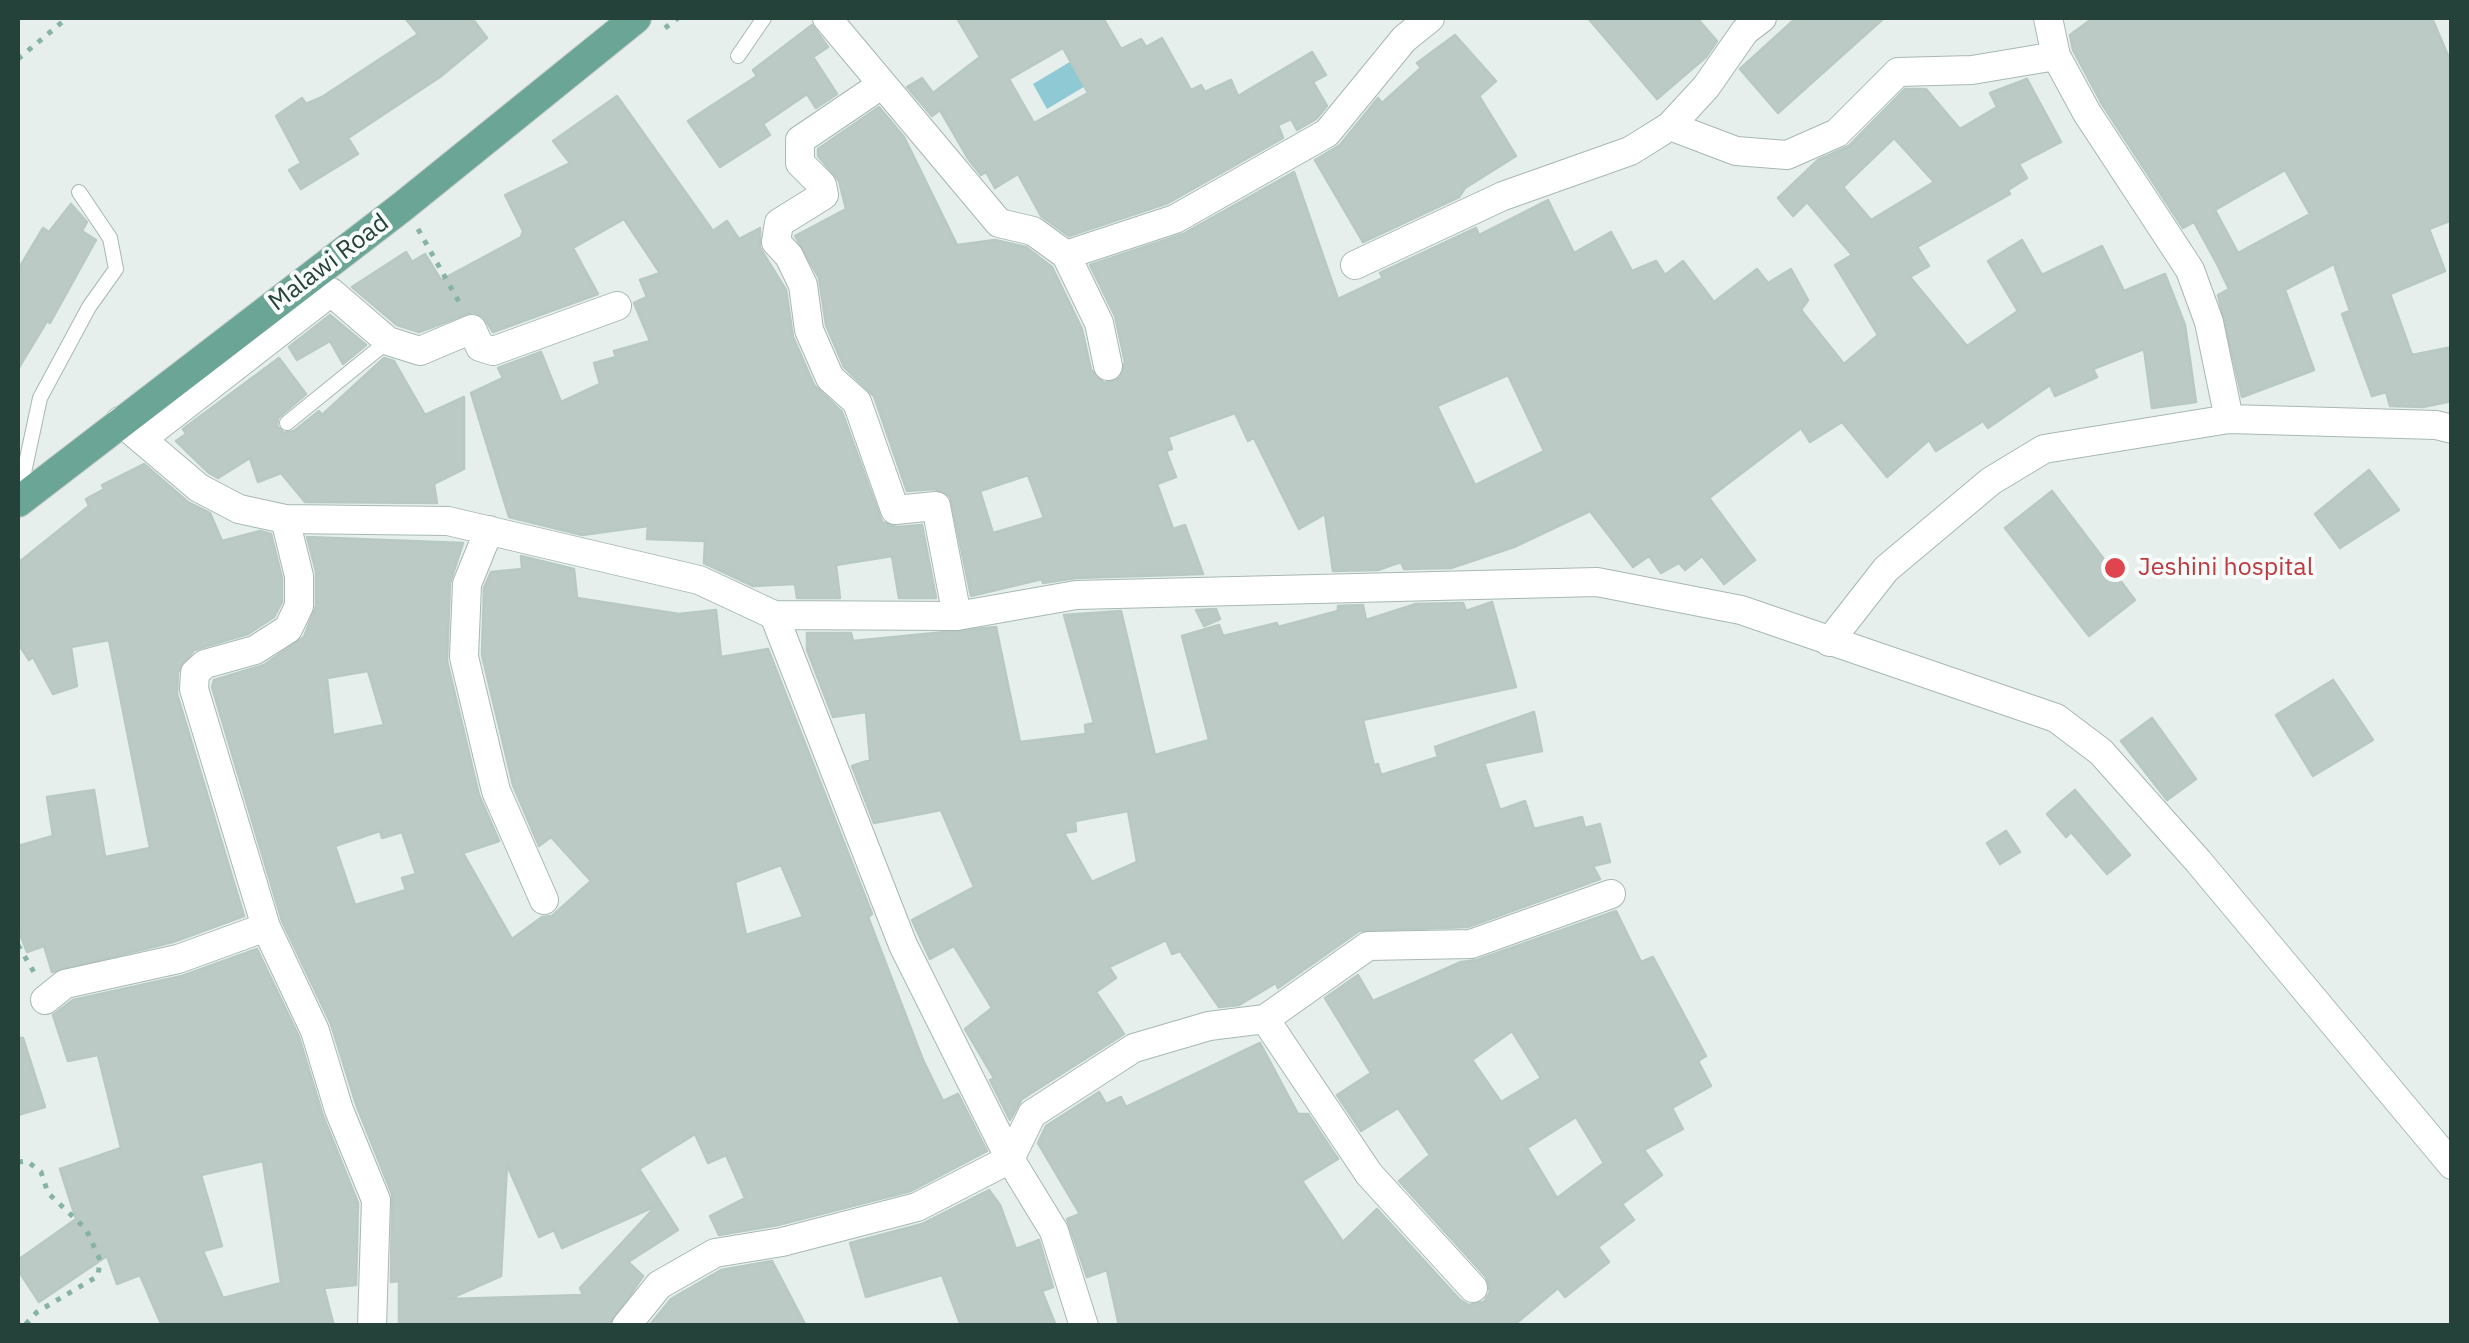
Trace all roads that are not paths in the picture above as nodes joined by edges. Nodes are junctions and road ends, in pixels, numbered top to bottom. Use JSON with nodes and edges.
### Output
{"nodes":[{"id":1,"x":636,"y":18,"type":"edge"},
{"id":2,"x":764,"y":18,"type":"edge"},
{"id":3,"x":827,"y":18,"type":"edge"},
{"id":4,"x":1430,"y":18,"type":"edge"},
{"id":5,"x":2048,"y":18,"type":"edge"},
{"id":6,"x":1749,"y":22,"type":"edge"},
{"id":7,"x":738,"y":56,"type":"dead end"},
{"id":8,"x":2056,"y":56,"type":"junction"},
{"id":9,"x":880,"y":85,"type":"junction"},
{"id":10,"x":1670,"y":126,"type":"junction"},
{"id":11,"x":79,"y":192,"type":"dead end"},
{"id":12,"x":1066,"y":255,"type":"junction"},
{"id":13,"x":1355,"y":265,"type":"dead end"},
{"id":14,"x":616,"y":306,"type":"dead end"},
{"id":15,"x":388,"y":342,"type":"junction"},
{"id":16,"x":1108,"y":366,"type":"dead end"},
{"id":17,"x":2229,"y":419,"type":"junction"},
{"id":18,"x":287,"y":423,"type":"dead end"},
{"id":19,"x":2452,"y":429,"type":"edge"},
{"id":20,"x":131,"y":430,"type":"junction"},
{"id":21,"x":18,"y":502,"type":"edge"},
{"id":22,"x":285,"y":519,"type":"junction"},
{"id":23,"x":489,"y":530,"type":"junction"},
{"id":24,"x":774,"y":615,"type":"junction"},
{"id":25,"x":957,"y":616,"type":"junction"},
{"id":26,"x":1829,"y":642,"type":"junction"},
{"id":27,"x":1611,"y":894,"type":"dead end"},
{"id":28,"x":544,"y":900,"type":"dead end"},
{"id":29,"x":266,"y":927,"type":"junction"},
{"id":30,"x":45,"y":1000,"type":"dead end"},
{"id":31,"x":1265,"y":1019,"type":"junction"},
{"id":32,"x":1010,"y":1159,"type":"junction"},
{"id":33,"x":2452,"y":1165,"type":"edge"},
{"id":34,"x":1473,"y":1288,"type":"dead end"},
{"id":35,"x":640,"y":1320,"type":"edge"},
{"id":36,"x":372,"y":1326,"type":"edge"},
{"id":37,"x":1084,"y":1326,"type":"edge"}],
"edges":[{"from":1,"to":20,"type":"main road","name":"Malawi Road"},
{"from":2,"to":7,"type":"lane"},
{"from":3,"to":9,"type":"street"},
{"from":4,"to":12,"type":"street"},
{"from":5,"to":8,"type":"street"},
{"from":6,"to":10,"type":"street"},
{"from":8,"to":10,"type":"street"},
{"from":8,"to":17,"type":"street"},
{"from":9,"to":12,"type":"street"},
{"from":9,"to":25,"type":"street"},
{"from":10,"to":13,"type":"street"},
{"from":11,"to":21,"type":"lane"},
{"from":12,"to":16,"type":"street"},
{"from":14,"to":15,"type":"street"},
{"from":15,"to":18,"type":"lane"},
{"from":15,"to":20,"type":"street"},
{"from":17,"to":19,"type":"street"},
{"from":17,"to":26,"type":"street"},
{"from":20,"to":21,"type":"main road","name":"Malawi Road"},
{"from":20,"to":22,"type":"street"},
{"from":22,"to":23,"type":"street"},
{"from":22,"to":29,"type":"street"},
{"from":23,"to":24,"type":"street"},
{"from":23,"to":28,"type":"street"},
{"from":24,"to":25,"type":"street"},
{"from":24,"to":32,"type":"street"},
{"from":25,"to":26,"type":"street"},
{"from":26,"to":33,"type":"street"},
{"from":27,"to":31,"type":"street"},
{"from":29,"to":30,"type":"street"},
{"from":29,"to":36,"type":"street"},
{"from":31,"to":32,"type":"street"},
{"from":31,"to":34,"type":"street"},
{"from":32,"to":35,"type":"street"},
{"from":32,"to":37,"type":"street"}]}
